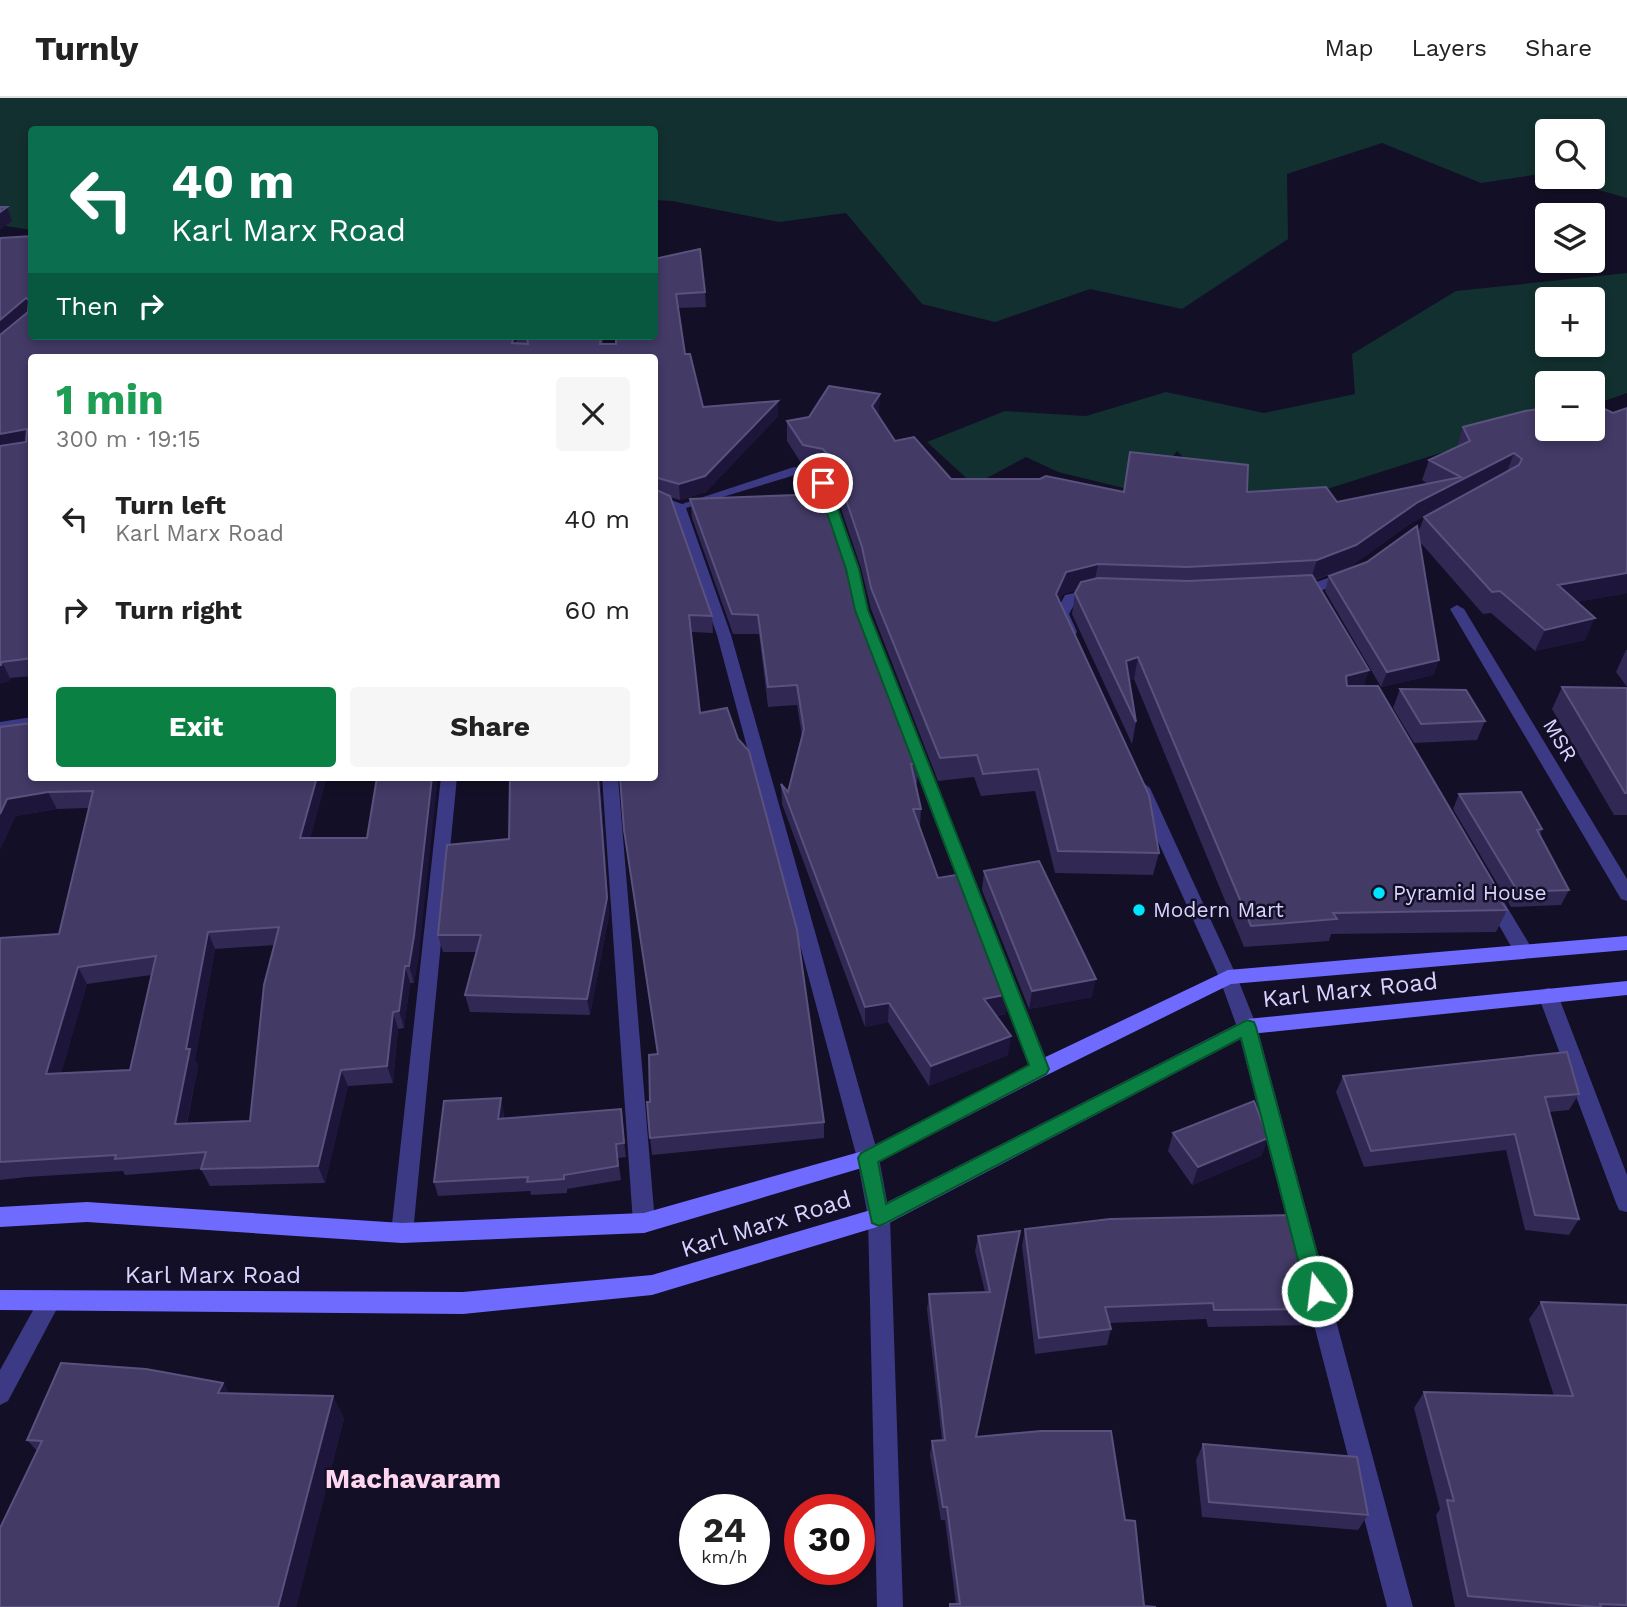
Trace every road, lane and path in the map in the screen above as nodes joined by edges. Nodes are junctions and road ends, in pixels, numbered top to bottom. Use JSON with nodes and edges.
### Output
{"nodes":[{"id":1,"x":658,"y":500,"type":"edge"},
{"id":2,"x":679,"y":508,"type":"junction"},
{"id":3,"x":1366,"y":565,"type":"edge"},
{"id":4,"x":1286,"y":590,"type":"edge"},
{"id":5,"x":1119,"y":593,"type":"edge"},
{"id":6,"x":1457,"y":609,"type":"dead end"},
{"id":7,"x":1079,"y":651,"type":"edge"},
{"id":8,"x":28,"y":723,"type":"edge"},
{"id":9,"x":0,"y":727,"type":"edge"},
{"id":10,"x":1131,"y":764,"type":"edge"},
{"id":11,"x":449,"y":781,"type":"edge"},
{"id":12,"x":610,"y":781,"type":"edge"},
{"id":13,"x":1483,"y":881,"type":"edge"},
{"id":14,"x":1627,"y":894,"type":"edge"},
{"id":15,"x":1627,"y":943,"type":"edge"},
{"id":16,"x":1524,"y":952,"type":"junction"},
{"id":17,"x":1228,"y":977,"type":"junction"},
{"id":18,"x":1627,"y":988,"type":"edge"},
{"id":19,"x":1548,"y":995,"type":"junction"},
{"id":20,"x":1247,"y":1027,"type":"junction"},
{"id":21,"x":1040,"y":1069,"type":"junction"},
{"id":22,"x":868,"y":1158,"type":"junction"},
{"id":23,"x":1627,"y":1203,"type":"edge"},
{"id":24,"x":0,"y":1217,"type":"edge"},
{"id":25,"x":879,"y":1217,"type":"junction"},
{"id":26,"x":644,"y":1223,"type":"junction"},
{"id":27,"x":402,"y":1233,"type":"junction"},
{"id":28,"x":0,"y":1300,"type":"edge"},
{"id":29,"x":50,"y":1301,"type":"junction"},
{"id":30,"x":0,"y":1393,"type":"edge"},
{"id":31,"x":890,"y":1607,"type":"edge"},
{"id":32,"x":1400,"y":1607,"type":"edge"}],
"edges":[{"from":1,"to":2,"type":"street"},
{"from":2,"to":21,"type":"street"},
{"from":2,"to":22,"type":"street"},
{"from":3,"to":4,"type":"street"},
{"from":5,"to":7,"type":"street"},
{"from":6,"to":14,"type":"street","name":"MSR"},
{"from":8,"to":9,"type":"street"},
{"from":10,"to":17,"type":"street"},
{"from":11,"to":27,"type":"street"},
{"from":12,"to":26,"type":"street"},
{"from":13,"to":16,"type":"street"},
{"from":15,"to":16,"type":"main road","name":"Karl Marx Road"},
{"from":16,"to":17,"type":"main road","name":"Karl Marx Road"},
{"from":17,"to":20,"type":"street"},
{"from":17,"to":21,"type":"main road","name":"Karl Marx Road"},
{"from":18,"to":19,"type":"main road","name":"Karl Marx Road"},
{"from":19,"to":20,"type":"main road","name":"Karl Marx Road"},
{"from":19,"to":23,"type":"street"},
{"from":20,"to":25,"type":"main road","name":"Karl Marx Road"},
{"from":20,"to":32,"type":"street"},
{"from":21,"to":22,"type":"main road","name":"Karl Marx Road"},
{"from":22,"to":25,"type":"street"},
{"from":22,"to":26,"type":"main road","name":"Karl Marx Road"},
{"from":24,"to":27,"type":"main road","name":"Karl Marx Road"},
{"from":25,"to":29,"type":"main road","name":"Karl Marx Road"},
{"from":25,"to":31,"type":"street"},
{"from":26,"to":27,"type":"main road","name":"Karl Marx Road"},
{"from":28,"to":29,"type":"main road","name":"Karl Marx Road"},
{"from":29,"to":30,"type":"street"}]}
